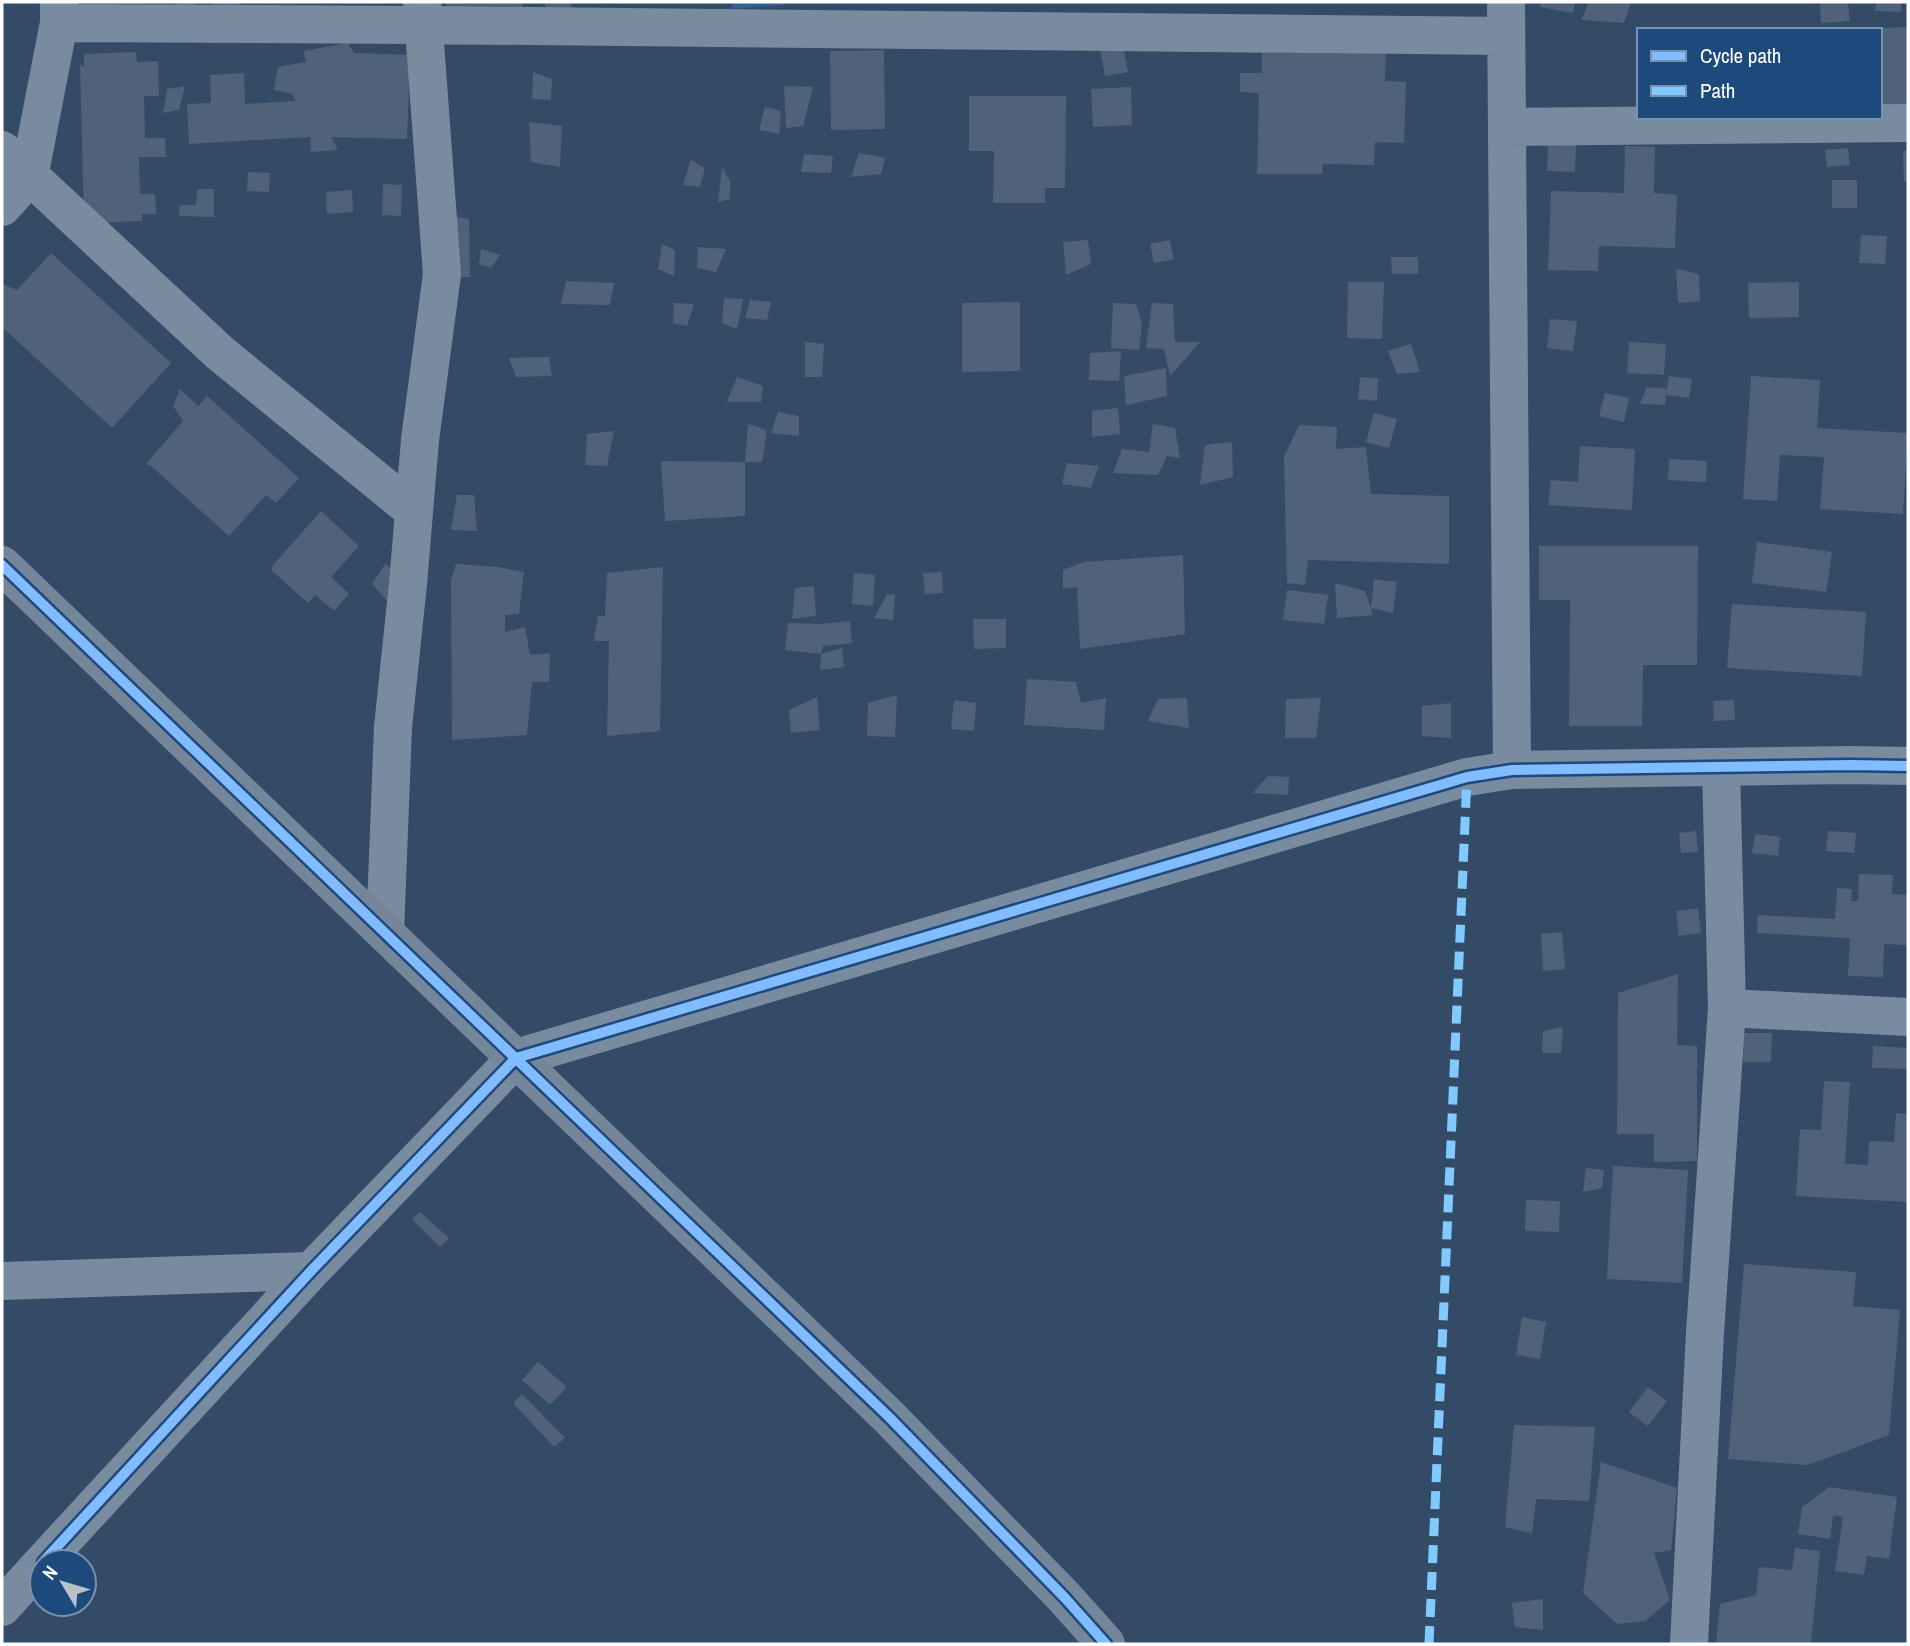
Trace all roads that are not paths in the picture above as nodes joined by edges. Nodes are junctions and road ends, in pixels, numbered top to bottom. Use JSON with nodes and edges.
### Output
{"nodes":[{"id":1,"x":59,"y":13,"type":"edge"},
{"id":2,"x":422,"y":13,"type":"edge"},
{"id":3,"x":644,"y":14,"type":"edge"},
{"id":4,"x":1506,"y":19,"type":"edge"},
{"id":5,"x":1908,"y":123,"type":"edge"},
{"id":6,"x":1507,"y":127,"type":"junction"},
{"id":7,"x":2,"y":150,"type":"edge"},
{"id":8,"x":29,"y":177,"type":"junction"},
{"id":9,"x":2,"y":207,"type":"edge"},
{"id":10,"x":414,"y":511,"type":"junction"},
{"id":11,"x":2,"y":565,"type":"edge"},
{"id":12,"x":1908,"y":766,"type":"edge"},
{"id":13,"x":1721,"y":767,"type":"junction"},
{"id":14,"x":1512,"y":770,"type":"junction"},
{"id":15,"x":385,"y":933,"type":"junction"},
{"id":16,"x":1727,"y":1009,"type":"junction"},
{"id":17,"x":1908,"y":1017,"type":"edge"},
{"id":18,"x":516,"y":1058,"type":"junction"},
{"id":19,"x":311,"y":1271,"type":"junction"},
{"id":20,"x":2,"y":1281,"type":"edge"},
{"id":21,"x":55,"y":1548,"type":"edge"},
{"id":22,"x":28,"y":1577,"type":"edge"},
{"id":23,"x":2,"y":1606,"type":"edge"},
{"id":24,"x":1106,"y":1644,"type":"edge"},
{"id":25,"x":1689,"y":1644,"type":"edge"}],
"edges":[{"from":1,"to":2,"type":"street"},
{"from":1,"to":8,"type":"street"},
{"from":2,"to":3,"type":"street"},
{"from":2,"to":10,"type":"street"},
{"from":3,"to":4,"type":"street"},
{"from":4,"to":6,"type":"street"},
{"from":5,"to":6,"type":"street"},
{"from":6,"to":14,"type":"street"},
{"from":7,"to":8,"type":"street"},
{"from":8,"to":9,"type":"street"},
{"from":8,"to":10,"type":"street"},
{"from":10,"to":15,"type":"street"},
{"from":11,"to":15,"type":"street"},
{"from":12,"to":13,"type":"street"},
{"from":13,"to":14,"type":"street"},
{"from":13,"to":16,"type":"street"},
{"from":14,"to":18,"type":"street"},
{"from":15,"to":18,"type":"street"},
{"from":16,"to":17,"type":"street"},
{"from":16,"to":25,"type":"street"},
{"from":18,"to":19,"type":"street"},
{"from":18,"to":24,"type":"street"},
{"from":19,"to":20,"type":"street"},
{"from":19,"to":21,"type":"street"},
{"from":22,"to":23,"type":"street"}]}
